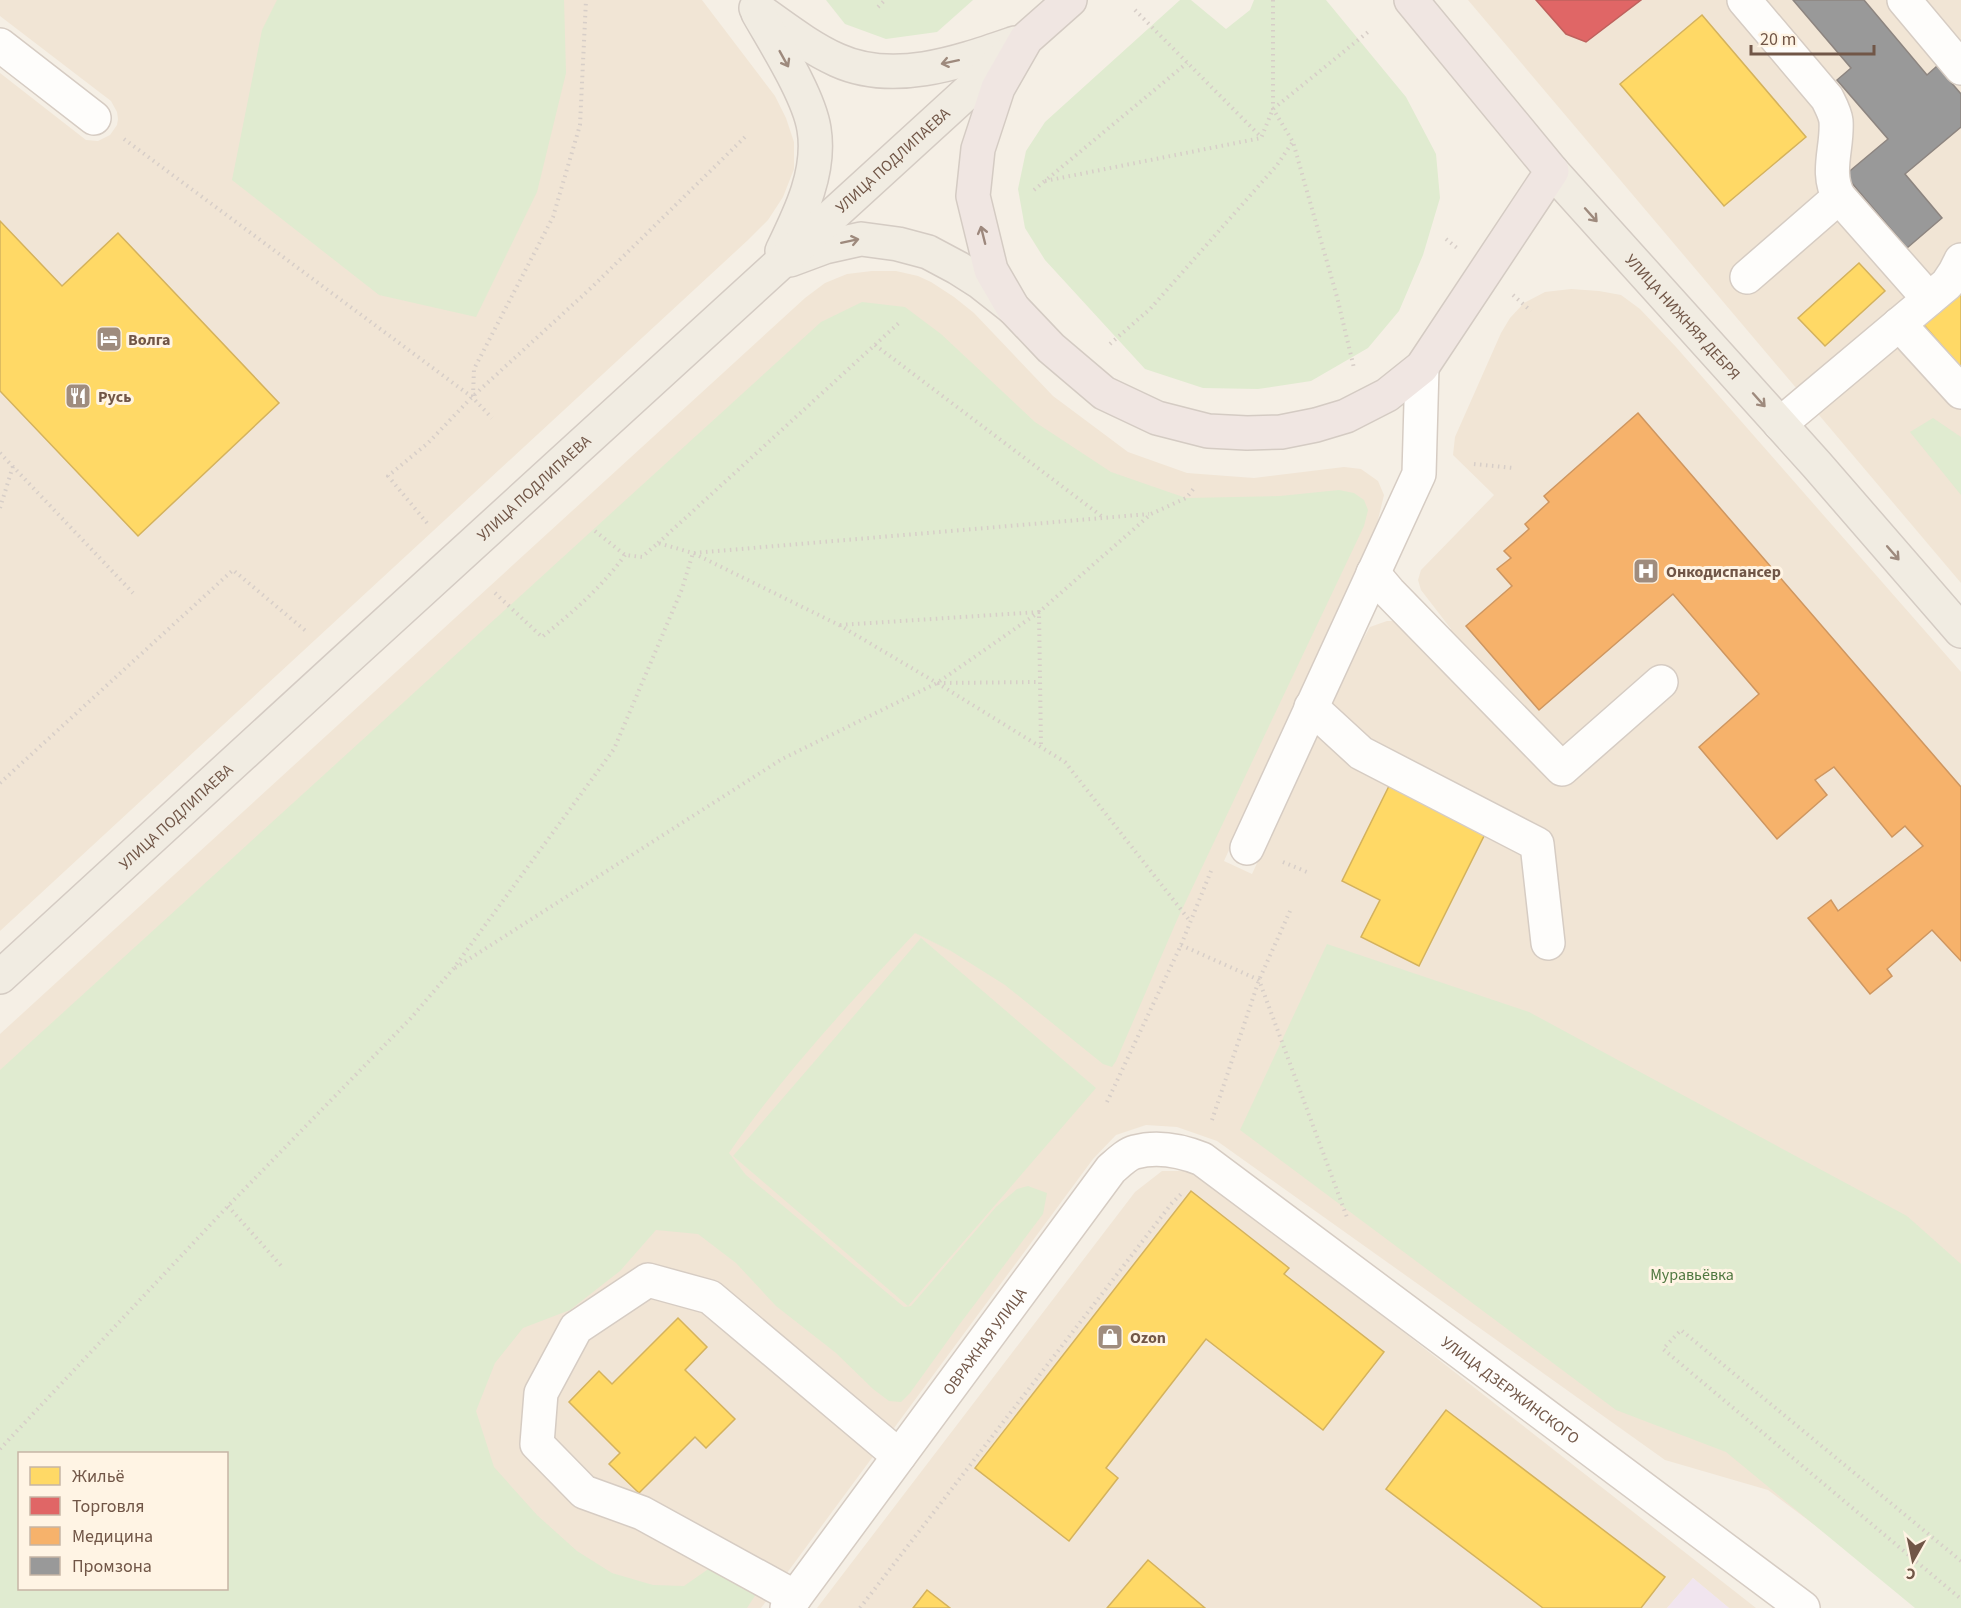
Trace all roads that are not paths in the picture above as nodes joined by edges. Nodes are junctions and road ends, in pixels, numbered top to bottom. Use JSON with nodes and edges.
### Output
{"nodes":[{"id":1,"x":1070,"y":0,"type":"edge"},
{"id":2,"x":1411,"y":0,"type":"edge"},
{"id":3,"x":1744,"y":0,"type":"edge"},
{"id":4,"x":1904,"y":0,"type":"edge"},
{"id":5,"x":752,"y":4,"type":"edge"},
{"id":6,"x":1026,"y":39,"type":"junction"},
{"id":7,"x":0,"y":45,"type":"edge"},
{"id":8,"x":1961,"y":68,"type":"edge"},
{"id":9,"x":94,"y":118,"type":"road end"},
{"id":10,"x":1552,"y":171,"type":"junction"},
{"id":11,"x":1839,"y":197,"type":"junction"},
{"id":12,"x":1961,"y":260,"type":"edge"},
{"id":13,"x":774,"y":266,"type":"junction"},
{"id":14,"x":1747,"y":277,"type":"dead end"},
{"id":15,"x":1929,"y":299,"type":"junction"},
{"id":16,"x":1013,"y":308,"type":"junction"},
{"id":17,"x":1899,"y":324,"type":"junction"},
{"id":18,"x":1422,"y":367,"type":"junction"},
{"id":19,"x":1961,"y":392,"type":"edge"},
{"id":20,"x":1780,"y":424,"type":"junction"},
{"id":21,"x":1373,"y":573,"type":"junction"},
{"id":22,"x":1961,"y":631,"type":"edge"},
{"id":23,"x":1661,"y":681,"type":"dead end"},
{"id":24,"x":1311,"y":707,"type":"junction"},
{"id":25,"x":1247,"y":848,"type":"dead end"},
{"id":26,"x":1548,"y":943,"type":"dead end"},
{"id":27,"x":0,"y":977,"type":"edge"},
{"id":28,"x":1218,"y":1171,"type":"joint"},
{"id":29,"x":899,"y":1456,"type":"junction"},
{"id":30,"x":791,"y":1602,"type":"edge"},
{"id":31,"x":1803,"y":1608,"type":"edge"}],
"edges":[{"from":1,"to":6,"type":"highway","name":"УЛИЦА ПОДЛИПАЕВА"},
{"from":2,"to":10,"type":"highway","name":"УЛИЦА НИЖНЯЯ ДЕБРЯ"},
{"from":3,"to":11,"type":"street"},
{"from":4,"to":8,"type":"street"},
{"from":6,"to":5,"type":"main road","one_way":true},
{"from":5,"to":13,"type":"main road","one_way":true},
{"from":6,"to":13,"type":"main road","name":"УЛИЦА ПОДЛИПАЕВА"},
{"from":16,"to":6,"type":"highway","one_way":true},
{"from":7,"to":9,"type":"street"},
{"from":10,"to":18,"type":"highway"},
{"from":10,"to":20,"type":"main road","name":"УЛИЦА НИЖНЯЯ ДЕБРЯ","one_way":true},
{"from":11,"to":14,"type":"street"},
{"from":11,"to":15,"type":"street"},
{"from":12,"to":15,"type":"street"},
{"from":13,"to":16,"type":"main road","one_way":true},
{"from":13,"to":27,"type":"main road","name":"УЛИЦА ПОДЛИПАЕВА"},
{"from":15,"to":17,"type":"street"},
{"from":16,"to":18,"type":"highway"},
{"from":17,"to":19,"type":"street"},
{"from":17,"to":20,"type":"street"},
{"from":18,"to":21,"type":"street"},
{"from":20,"to":22,"type":"main road","name":"УЛИЦА НИЖНЯЯ ДЕБРЯ","one_way":true},
{"from":21,"to":23,"type":"street"},
{"from":21,"to":24,"type":"street"},
{"from":24,"to":25,"type":"street"},
{"from":24,"to":26,"type":"street"},
{"from":28,"to":29,"type":"street","name":"ОВРАЖНАЯ УЛИЦА"},
{"from":28,"to":31,"type":"street","name":"УЛИЦА ДЗЕРЖИНСКОГО"},
{"from":29,"to":30,"type":"street","name":"ОВРАЖНАЯ УЛИЦА"},
{"from":29,"to":30,"type":"street"}]}
